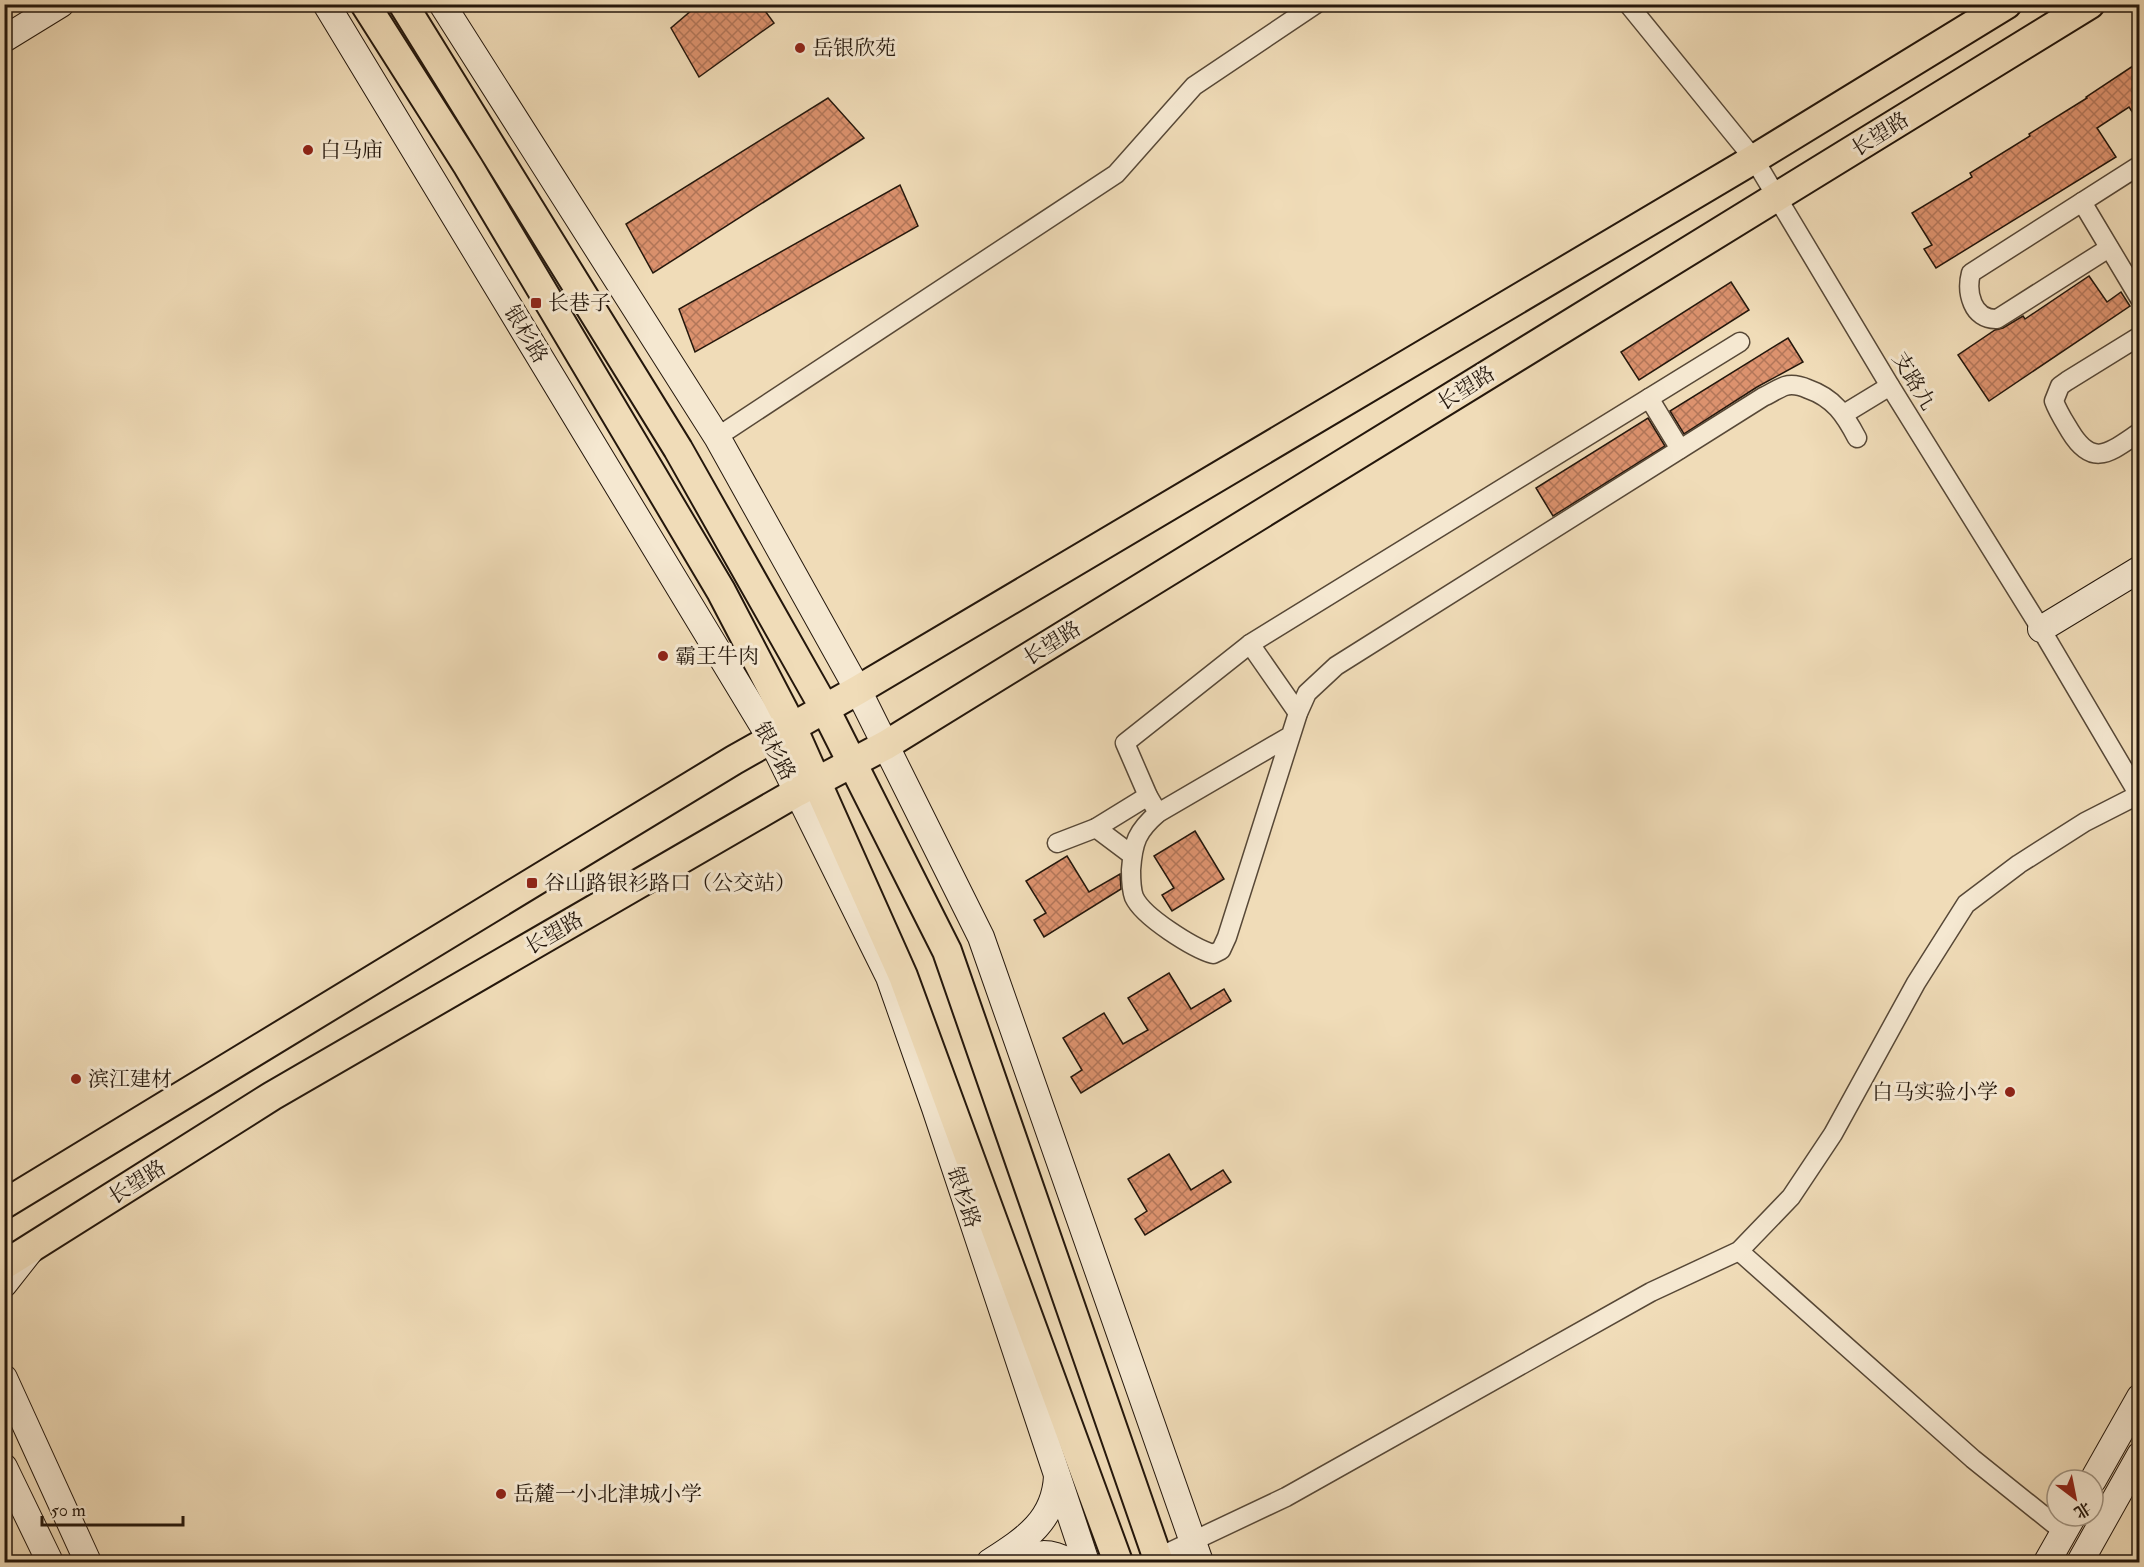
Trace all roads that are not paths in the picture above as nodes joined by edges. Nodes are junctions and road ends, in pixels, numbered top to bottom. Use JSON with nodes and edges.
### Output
{"nodes":[{"id":1,"x":61,"y":4,"type":"edge"},
{"id":2,"x":326,"y":4,"type":"edge"},
{"id":3,"x":364,"y":4,"type":"edge"},
{"id":4,"x":403,"y":4,"type":"edge"},
{"id":5,"x":442,"y":4,"type":"edge"},
{"id":6,"x":1316,"y":4,"type":"edge"},
{"id":7,"x":1628,"y":4,"type":"edge"},
{"id":8,"x":2007,"y":4,"type":"edge"},
{"id":9,"x":2090,"y":4,"type":"edge"},
{"id":10,"x":4,"y":39,"type":"edge"},
{"id":11,"x":1754,"y":159,"type":"junction"},
{"id":12,"x":2139,"y":165,"type":"edge"},
{"id":13,"x":1778,"y":196,"type":"junction"},
{"id":14,"x":2082,"y":202,"type":"junction"},
{"id":15,"x":2109,"y":248,"type":"junction"},
{"id":16,"x":2139,"y":299,"type":"edge"},
{"id":17,"x":2139,"y":336,"type":"edge"},
{"id":18,"x":1740,"y":342,"type":"dead end"},
{"id":19,"x":1890,"y":387,"type":"junction"},
{"id":20,"x":1649,"y":398,"type":"junction"},
{"id":21,"x":1844,"y":414,"type":"junction"},
{"id":22,"x":2139,"y":432,"type":"edge"},
{"id":23,"x":717,"y":437,"type":"junction"},
{"id":24,"x":1857,"y":438,"type":"dead end"},
{"id":25,"x":1680,"y":449,"type":"junction"},
{"id":26,"x":2139,"y":569,"type":"edge"},
{"id":27,"x":2041,"y":628,"type":"junction"},
{"id":28,"x":1250,"y":644,"type":"junction"},
{"id":29,"x":858,"y":690,"type":"junction"},
{"id":30,"x":825,"y":709,"type":"junction"},
{"id":31,"x":1298,"y":712,"type":"junction"},
{"id":32,"x":781,"y":733,"type":"junction"},
{"id":33,"x":1290,"y":736,"type":"junction"},
{"id":34,"x":886,"y":745,"type":"junction"},
{"id":35,"x":852,"y":762,"type":"junction"},
{"id":36,"x":807,"y":787,"type":"junction"},
{"id":37,"x":1148,"y":796,"type":"junction"},
{"id":38,"x":2139,"y":796,"type":"edge"},
{"id":39,"x":1158,"y":813,"type":"junction"},
{"id":40,"x":1096,"y":828,"type":"junction"},
{"id":41,"x":1057,"y":843,"type":"dead end"},
{"id":42,"x":1132,"y":855,"type":"junction"},
{"id":43,"x":4,"y":1204,"type":"edge"},
{"id":44,"x":33,"y":1247,"type":"junction"},
{"id":45,"x":1739,"y":1251,"type":"junction"},
{"id":46,"x":4,"y":1266,"type":"edge"},
{"id":47,"x":4,"y":1272,"type":"edge"},
{"id":48,"x":4,"y":1284,"type":"edge"},
{"id":49,"x":4,"y":1378,"type":"edge"},
{"id":50,"x":2139,"y":1396,"type":"edge"},
{"id":51,"x":2139,"y":1455,"type":"edge"},
{"id":52,"x":4,"y":1467,"type":"edge"},
{"id":53,"x":2100,"y":1468,"type":"edge"},
{"id":54,"x":1057,"y":1476,"type":"junction"},
{"id":55,"x":2045,"y":1508,"type":"edge"},
{"id":56,"x":2067,"y":1528,"type":"edge"},
{"id":57,"x":1196,"y":1552,"type":"edge"},
{"id":58,"x":1158,"y":1560,"type":"edge"},
{"id":59,"x":48,"y":1561,"type":"edge"},
{"id":60,"x":88,"y":1563,"type":"edge"},
{"id":61,"x":990,"y":1563,"type":"edge"},
{"id":62,"x":1016,"y":1563,"type":"edge"},
{"id":63,"x":1069,"y":1563,"type":"edge"},
{"id":64,"x":1086,"y":1563,"type":"edge"},
{"id":65,"x":1118,"y":1563,"type":"edge"},
{"id":66,"x":2047,"y":1563,"type":"edge"},
{"id":67,"x":2080,"y":1563,"type":"edge"}],
"edges":[{"from":1,"to":10,"type":"street"},
{"from":2,"to":32,"type":"street","name":"银杉路"},
{"from":3,"to":32,"type":"main road","name":"银杉路"},
{"from":4,"to":30,"type":"main road"},
{"from":5,"to":23,"type":"street"},
{"from":6,"to":23,"type":"street"},
{"from":7,"to":11,"type":"street","name":"支路九"},
{"from":8,"to":11,"type":"main road","name":"长望路"},
{"from":9,"to":13,"type":"main road","name":"长望路"},
{"from":11,"to":13,"type":"street","name":"支路九"},
{"from":11,"to":29,"type":"main road","name":"长望路"},
{"from":12,"to":14,"type":"street"},
{"from":13,"to":19,"type":"street","name":"支路九"},
{"from":13,"to":34,"type":"main road","name":"长望路"},
{"from":14,"to":15,"type":"street"},
{"from":14,"to":15,"type":"street"},
{"from":15,"to":16,"type":"street"},
{"from":17,"to":22,"type":"street"},
{"from":18,"to":20,"type":"street"},
{"from":19,"to":21,"type":"street"},
{"from":19,"to":27,"type":"street","name":"支路九"},
{"from":20,"to":25,"type":"street"},
{"from":20,"to":28,"type":"street"},
{"from":21,"to":24,"type":"street"},
{"from":21,"to":25,"type":"street"},
{"from":23,"to":29,"type":"street"},
{"from":25,"to":31,"type":"street"},
{"from":26,"to":27,"type":"street"},
{"from":27,"to":38,"type":"street","name":"支路九"},
{"from":28,"to":31,"type":"street"},
{"from":28,"to":37,"type":"street"},
{"from":29,"to":30,"type":"main road","name":"长望路"},
{"from":29,"to":34,"type":"street"},
{"from":30,"to":32,"type":"main road","name":"长望路"},
{"from":30,"to":35,"type":"main road"},
{"from":31,"to":33,"type":"street"},
{"from":32,"to":36,"type":"main road","name":"银杉路"},
{"from":32,"to":43,"type":"main road","name":"长望路"},
{"from":33,"to":39,"type":"street"},
{"from":33,"to":42,"type":"street"},
{"from":34,"to":35,"type":"main road","name":"长望路"},
{"from":34,"to":57,"type":"street"},
{"from":35,"to":36,"type":"main road","name":"长望路"},
{"from":35,"to":58,"type":"main road"},
{"from":36,"to":44,"type":"main road","name":"长望路"},
{"from":36,"to":54,"type":"street","name":"银杉路"},
{"from":36,"to":65,"type":"main road","name":"银杉路"},
{"from":37,"to":39,"type":"street"},
{"from":37,"to":40,"type":"street"},
{"from":38,"to":45,"type":"street"},
{"from":39,"to":42,"type":"street"},
{"from":40,"to":41,"type":"street"},
{"from":40,"to":42,"type":"street"},
{"from":44,"to":46,"type":"main road","name":"长望路"},
{"from":44,"to":47,"type":"main road"},
{"from":44,"to":48,"type":"street"},
{"from":45,"to":55,"type":"street"},
{"from":45,"to":57,"type":"street"},
{"from":49,"to":60,"type":"street"},
{"from":50,"to":53,"type":"street"},
{"from":51,"to":67,"type":"street"},
{"from":52,"to":59,"type":"street"},
{"from":54,"to":61,"type":"street"},
{"from":54,"to":64,"type":"street","name":"银杉路"},
{"from":56,"to":66,"type":"street"},
{"from":57,"to":58,"type":"street"},
{"from":62,"to":63,"type":"street"}]}
